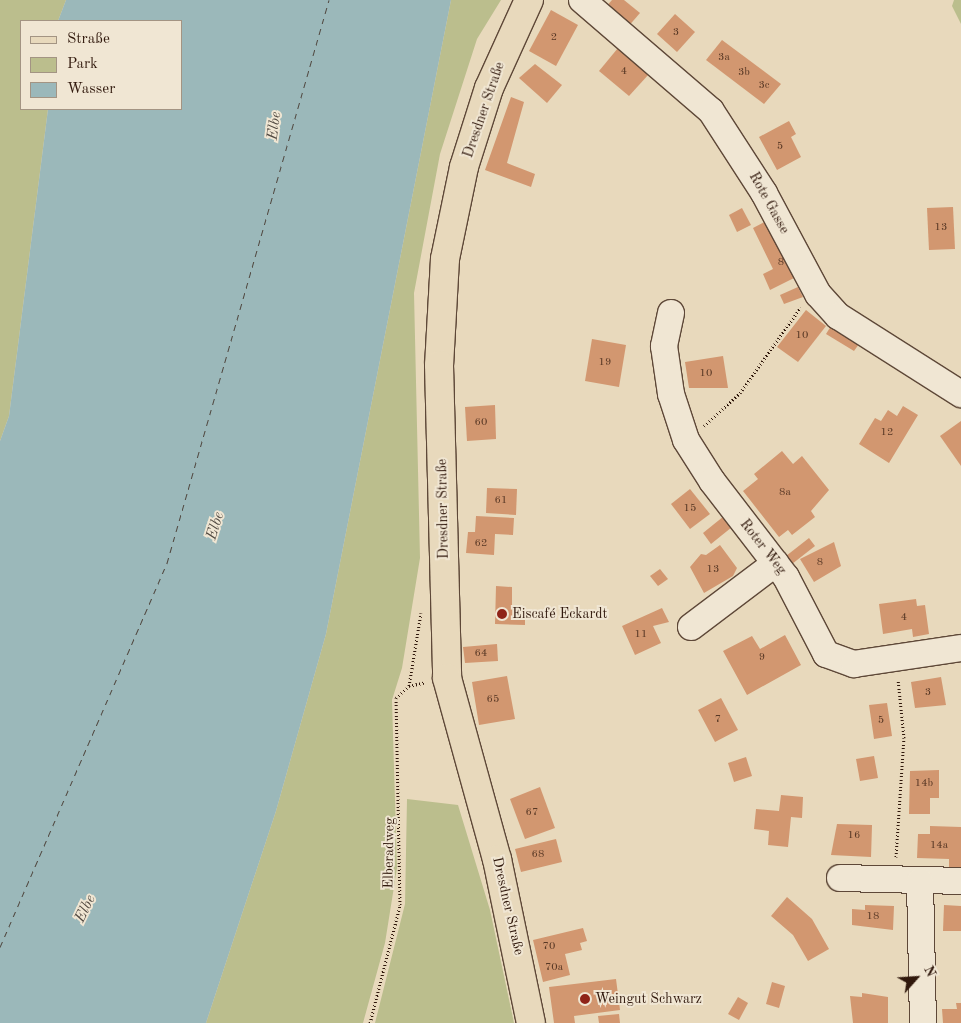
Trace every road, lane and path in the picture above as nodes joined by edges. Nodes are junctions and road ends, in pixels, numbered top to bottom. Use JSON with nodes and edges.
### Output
{"nodes":[{"id":1,"x":530,"y":0,"type":"edge"},
{"id":2,"x":582,"y":0,"type":"edge"},
{"id":3,"x":802,"y":306,"type":"dead end"},
{"id":4,"x":672,"y":313,"type":"dead end"},
{"id":5,"x":961,"y":394,"type":"edge"},
{"id":6,"x":700,"y":429,"type":"dead end"},
{"id":7,"x":776,"y":563,"type":"junction"},
{"id":8,"x":691,"y":627,"type":"dead end"},
{"id":9,"x":961,"y":648,"type":"edge"},
{"id":10,"x":897,"y":676,"type":"dead end"},
{"id":11,"x":409,"y":686,"type":"dead end"},
{"id":12,"x":840,"y":878,"type":"dead end"},
{"id":13,"x":907,"y":881,"type":"junction"},
{"id":14,"x":961,"y":881,"type":"edge"},
{"id":15,"x":370,"y":1023,"type":"edge"},
{"id":16,"x":531,"y":1023,"type":"edge"},
{"id":17,"x":923,"y":1023,"type":"edge"}],
"edges":[{"from":1,"to":16,"type":"main road","name":"Dresdner Straße"},
{"from":2,"to":5,"type":"street","name":"Rote Gasse"},
{"from":3,"to":6,"type":"path"},
{"from":4,"to":7,"type":"street","name":"Roter Weg"},
{"from":7,"to":8,"type":"street"},
{"from":7,"to":9,"type":"street","name":"Roter Weg"},
{"from":10,"to":13,"type":"path"},
{"from":11,"to":15,"type":"path","name":"Elberadweg"},
{"from":12,"to":13,"type":"street"},
{"from":13,"to":14,"type":"street"},
{"from":13,"to":17,"type":"street"}]}
